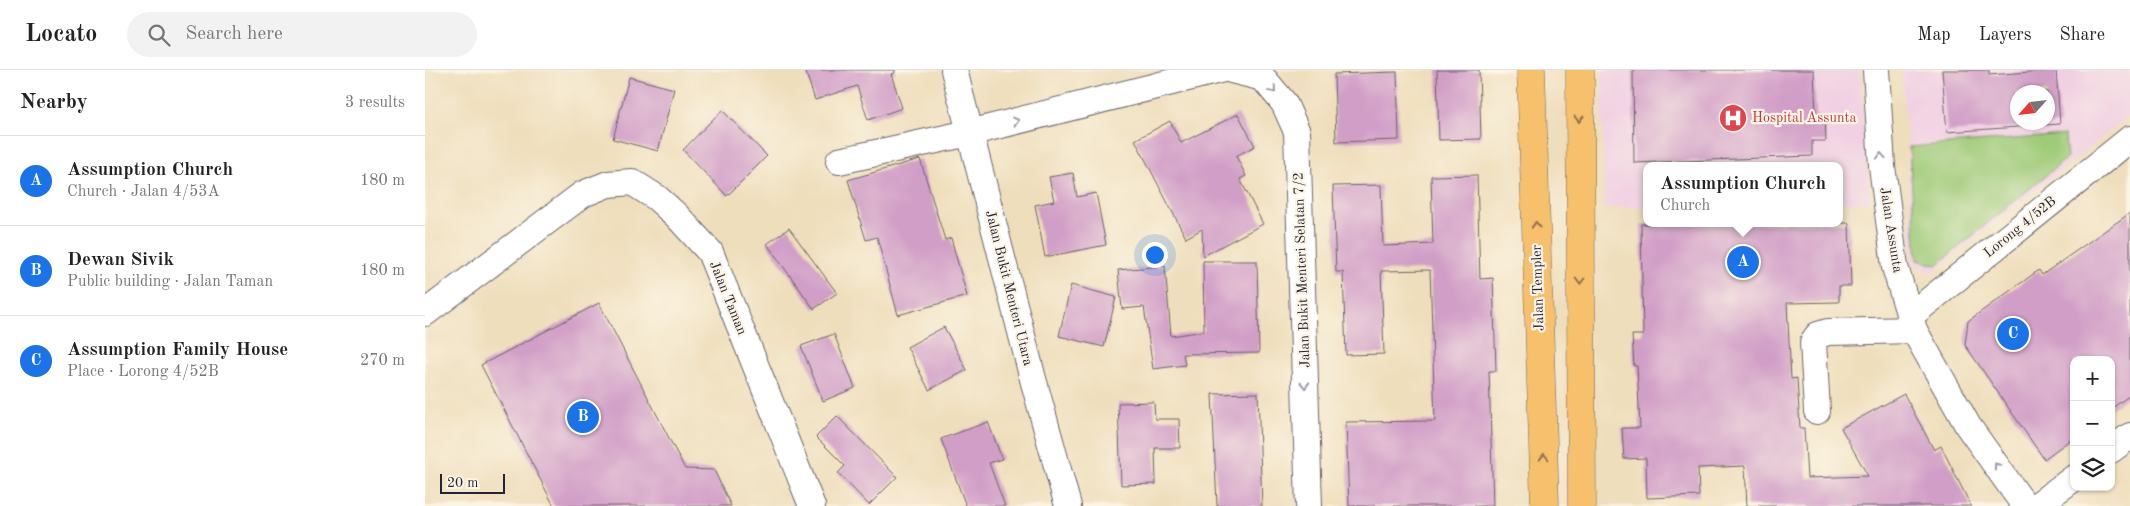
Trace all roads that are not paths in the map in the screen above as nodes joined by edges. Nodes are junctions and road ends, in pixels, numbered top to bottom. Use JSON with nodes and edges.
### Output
{"nodes":[{"id":1,"x":954,"y":70,"type":"edge"},
{"id":2,"x":1220,"y":70,"type":"edge"},
{"id":3,"x":1231,"y":70,"type":"edge"},
{"id":4,"x":1531,"y":70,"type":"edge"},
{"id":5,"x":1579,"y":70,"type":"edge"},
{"id":6,"x":1876,"y":70,"type":"edge"},
{"id":7,"x":969,"y":133,"type":"junction"},
{"id":8,"x":2130,"y":139,"type":"edge"},
{"id":9,"x":839,"y":161,"type":"dead end"},
{"id":10,"x":425,"y":313,"type":"edge"},
{"id":11,"x":1911,"y":323,"type":"junction"},
{"id":12,"x":1817,"y":411,"type":"dead end"},
{"id":13,"x":2130,"y":436,"type":"edge"},
{"id":14,"x":2115,"y":447,"type":"edge"},
{"id":15,"x":2070,"y":481,"type":"edge"},
{"id":16,"x":812,"y":506,"type":"edge"},
{"id":17,"x":1068,"y":506,"type":"edge"},
{"id":18,"x":1309,"y":506,"type":"edge"},
{"id":19,"x":1545,"y":506,"type":"edge"},
{"id":20,"x":1583,"y":506,"type":"edge"},
{"id":21,"x":2025,"y":506,"type":"edge"},
{"id":22,"x":2036,"y":506,"type":"edge"}],
"edges":[{"from":1,"to":7,"type":"street","name":"Jalan Bukit Menteri Utara"},
{"from":7,"to":2,"type":"street","one_way":true},
{"from":3,"to":18,"type":"street","name":"Jalan Bukit Menteri Selatan 7/2","one_way":true},
{"from":19,"to":4,"type":"main road","name":"Jalan Templer","one_way":true},
{"from":5,"to":20,"type":"main road","one_way":true},
{"from":11,"to":6,"type":"street","name":"Jalan Assunta","one_way":true},
{"from":7,"to":9,"type":"street"},
{"from":7,"to":17,"type":"street","name":"Jalan Bukit Menteri Utara"},
{"from":8,"to":11,"type":"street","name":"Lorong 4/52B"},
{"from":10,"to":16,"type":"street","name":"Jalan Taman"},
{"from":11,"to":12,"type":"street"},
{"from":21,"to":11,"type":"street","name":"Jalan Assunta","one_way":true},
{"from":13,"to":14,"type":"street"},
{"from":15,"to":22,"type":"street"}]}
